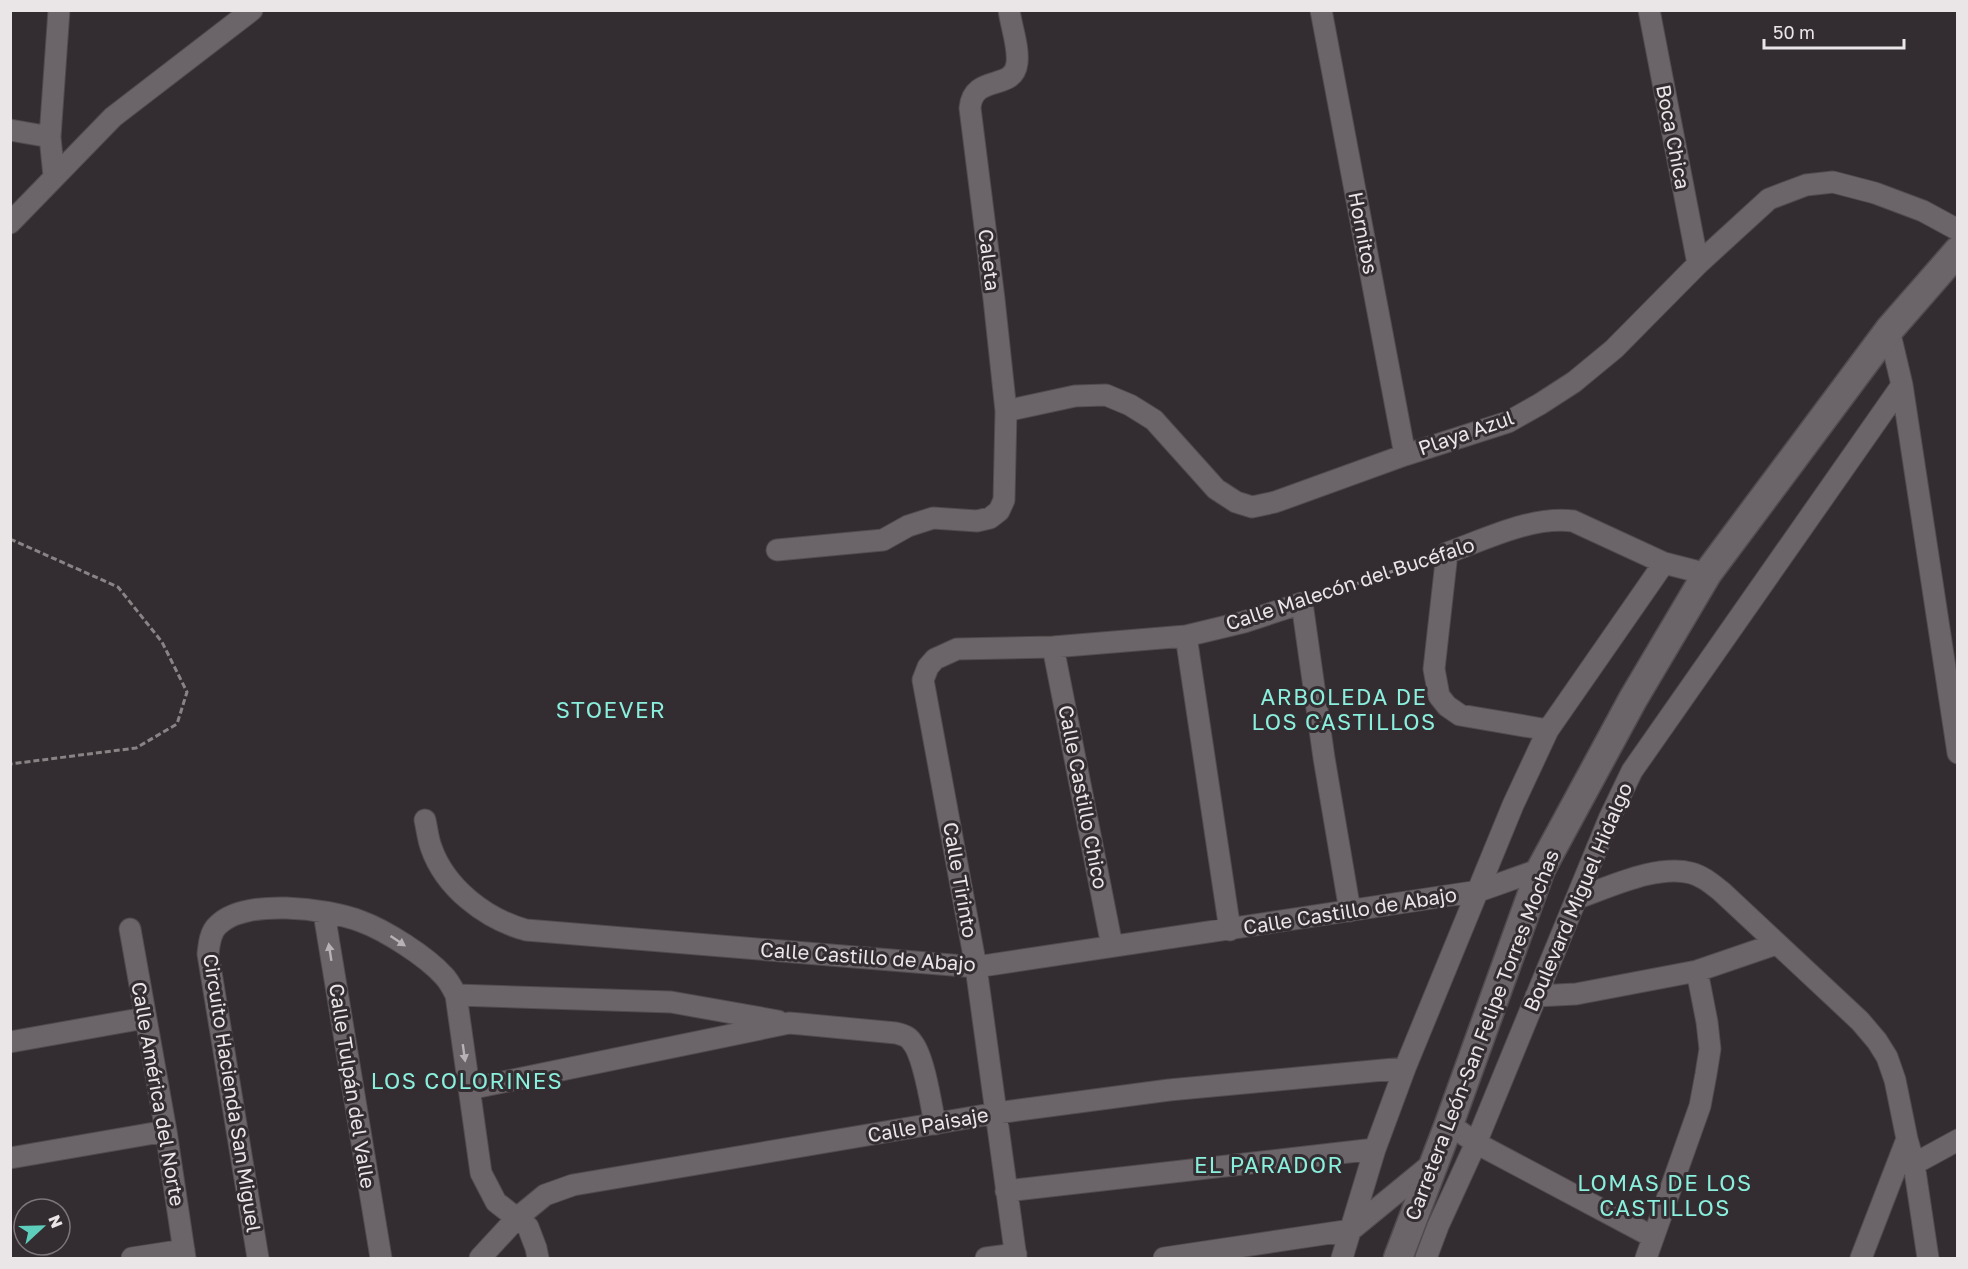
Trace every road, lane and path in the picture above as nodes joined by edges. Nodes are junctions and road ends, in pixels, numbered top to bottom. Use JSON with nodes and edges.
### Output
{"nodes":[{"id":1,"x":59,"y":10,"type":"edge"},
{"id":2,"x":252,"y":10,"type":"edge"},
{"id":3,"x":1008,"y":10,"type":"edge"},
{"id":4,"x":1321,"y":10,"type":"edge"},
{"id":5,"x":1649,"y":10,"type":"edge"},
{"id":6,"x":10,"y":130,"type":"edge"},
{"id":7,"x":50,"y":137,"type":"junction"},
{"id":8,"x":54,"y":176,"type":"junction"},
{"id":9,"x":10,"y":223,"type":"edge"},
{"id":10,"x":1958,"y":230,"type":"edge"},
{"id":11,"x":1958,"y":251,"type":"edge"},
{"id":12,"x":1698,"y":264,"type":"junction"},
{"id":13,"x":1890,"y":330,"type":"junction"},
{"id":14,"x":1902,"y":385,"type":"junction"},
{"id":15,"x":1006,"y":411,"type":"junction"},
{"id":16,"x":1405,"y":455,"type":"junction"},
{"id":17,"x":10,"y":539,"type":"edge"},
{"id":18,"x":777,"y":550,"type":"dead end"},
{"id":19,"x":1447,"y":553,"type":"junction"},
{"id":20,"x":1664,"y":563,"type":"junction"},
{"id":21,"x":1707,"y":574,"type":"junction"},
{"id":22,"x":1302,"y":603,"type":"junction"},
{"id":23,"x":1186,"y":636,"type":"junction"},
{"id":24,"x":1053,"y":647,"type":"junction"},
{"id":25,"x":923,"y":680,"type":"joint"},
{"id":26,"x":1548,"y":730,"type":"junction"},
{"id":27,"x":1958,"y":753,"type":"edge"},
{"id":28,"x":10,"y":764,"type":"edge"},
{"id":29,"x":425,"y":820,"type":"dead end"},
{"id":30,"x":1541,"y":869,"type":"junction"},
{"id":31,"x":1479,"y":891,"type":"junction"},
{"id":32,"x":1578,"y":898,"type":"junction"},
{"id":33,"x":1350,"y":911,"type":"junction"},
{"id":34,"x":324,"y":913,"type":"junction"},
{"id":35,"x":130,"y":929,"type":"dead end"},
{"id":36,"x":1230,"y":930,"type":"junction"},
{"id":37,"x":1776,"y":944,"type":"junction"},
{"id":38,"x":1112,"y":946,"type":"junction"},
{"id":39,"x":976,"y":967,"type":"junction"},
{"id":40,"x":1696,"y":971,"type":"junction"},
{"id":41,"x":456,"y":995,"type":"junction"},
{"id":42,"x":1536,"y":996,"type":"junction"},
{"id":43,"x":145,"y":1018,"type":"junction"},
{"id":44,"x":795,"y":1024,"type":"junction"},
{"id":45,"x":10,"y":1042,"type":"edge"},
{"id":46,"x":1405,"y":1068,"type":"junction"},
{"id":47,"x":469,"y":1089,"type":"junction"},
{"id":48,"x":997,"y":1113,"type":"junction"},
{"id":49,"x":935,"y":1124,"type":"junction"},
{"id":50,"x":1449,"y":1124,"type":"junction"},
{"id":51,"x":166,"y":1131,"type":"junction"},
{"id":52,"x":1907,"y":1139,"type":"junction"},
{"id":53,"x":1958,"y":1140,"type":"edge"},
{"id":54,"x":1476,"y":1143,"type":"junction"},
{"id":55,"x":1376,"y":1149,"type":"junction"},
{"id":56,"x":10,"y":1158,"type":"edge"},
{"id":57,"x":1435,"y":1162,"type":"junction"},
{"id":58,"x":1914,"y":1164,"type":"junction"},
{"id":59,"x":1006,"y":1191,"type":"junction"},
{"id":60,"x":512,"y":1224,"type":"junction"},
{"id":61,"x":1351,"y":1230,"type":"junction"},
{"id":62,"x":1653,"y":1237,"type":"junction"},
{"id":63,"x":184,"y":1254,"type":"edge"},
{"id":64,"x":1016,"y":1256,"type":"edge"},
{"id":65,"x":132,"y":1258,"type":"edge"},
{"id":66,"x":258,"y":1258,"type":"edge"},
{"id":67,"x":381,"y":1258,"type":"edge"},
{"id":68,"x":480,"y":1258,"type":"edge"},
{"id":69,"x":538,"y":1258,"type":"edge"},
{"id":70,"x":986,"y":1258,"type":"edge"},
{"id":71,"x":1164,"y":1258,"type":"edge"},
{"id":72,"x":1342,"y":1258,"type":"edge"},
{"id":73,"x":1398,"y":1258,"type":"edge"},
{"id":74,"x":1426,"y":1258,"type":"edge"},
{"id":75,"x":1646,"y":1258,"type":"edge"},
{"id":76,"x":1861,"y":1258,"type":"edge"},
{"id":77,"x":1928,"y":1258,"type":"edge"}],
"edges":[{"from":1,"to":7,"type":"street"},
{"from":2,"to":8,"type":"street"},
{"from":3,"to":15,"type":"street","name":"Caleta"},
{"from":4,"to":16,"type":"street","name":"Hornitos"},
{"from":5,"to":12,"type":"street","name":"Boca Chica"},
{"from":6,"to":7,"type":"street"},
{"from":7,"to":8,"type":"street"},
{"from":8,"to":9,"type":"street"},
{"from":10,"to":12,"type":"street","name":"Playa Azul"},
{"from":11,"to":13,"type":"main road","name":"Carretera León-San Felipe Torres Mochas"},
{"from":12,"to":16,"type":"street","name":"Playa Azul"},
{"from":13,"to":14,"type":"street"},
{"from":13,"to":21,"type":"main road","name":"Carretera León-San Felipe Torres Mochas"},
{"from":14,"to":27,"type":"street"},
{"from":14,"to":32,"type":"street","name":"Boulevard Miguel Hidalgo"},
{"from":15,"to":16,"type":"street","name":"Playa Azul"},
{"from":15,"to":18,"type":"street","name":"Caleta"},
{"from":17,"to":28,"type":"path"},
{"from":19,"to":20,"type":"street","name":"Calle Malecón del Bucéfalo"},
{"from":19,"to":22,"type":"path","name":"Calle Malecón del Bucéfalo"},
{"from":19,"to":26,"type":"street"},
{"from":20,"to":21,"type":"street","name":"Calle Malecón del Bucéfalo"},
{"from":20,"to":26,"type":"street"},
{"from":21,"to":30,"type":"main road","name":"Carretera León-San Felipe Torres Mochas"},
{"from":22,"to":23,"type":"street","name":"Calle Malecón del Bucéfalo"},
{"from":22,"to":33,"type":"street"},
{"from":23,"to":24,"type":"street","name":"Calle Malecón del Bucéfalo"},
{"from":23,"to":36,"type":"street"},
{"from":24,"to":25,"type":"street","name":"Calle Malecón del Bucéfalo"},
{"from":24,"to":38,"type":"street","name":"Calle Castillo Chico"},
{"from":25,"to":39,"type":"street","name":"Calle Tirinto"},
{"from":26,"to":31,"type":"street"},
{"from":29,"to":39,"type":"street","name":"Calle Castillo de Abajo"},
{"from":30,"to":31,"type":"street","name":"Calle Castillo de Abajo"},
{"from":30,"to":50,"type":"main road","name":"Carretera León-San Felipe Torres Mochas"},
{"from":31,"to":33,"type":"street","name":"Calle Castillo de Abajo"},
{"from":31,"to":46,"type":"street"},
{"from":32,"to":37,"type":"street"},
{"from":32,"to":42,"type":"street","name":"Boulevard Miguel Hidalgo"},
{"from":33,"to":36,"type":"street","name":"Calle Castillo de Abajo"},
{"from":34,"to":41,"type":"street","name":"Circuito Hacienda San Miguel","one_way":true},
{"from":34,"to":66,"type":"street","name":"Circuito Hacienda San Miguel"},
{"from":67,"to":34,"type":"street","name":"Calle Tulpán del Valle","one_way":true},
{"from":35,"to":43,"type":"street","name":"Calle América del Norte"},
{"from":36,"to":38,"type":"street","name":"Calle Castillo de Abajo"},
{"from":37,"to":40,"type":"street"},
{"from":37,"to":52,"type":"street"},
{"from":38,"to":39,"type":"street","name":"Calle Castillo de Abajo"},
{"from":39,"to":48,"type":"street","name":"Calle Tirinto"},
{"from":40,"to":42,"type":"street"},
{"from":40,"to":62,"type":"street"},
{"from":41,"to":44,"type":"street"},
{"from":41,"to":47,"type":"street","one_way":true},
{"from":42,"to":54,"type":"street","name":"Boulevard Miguel Hidalgo"},
{"from":43,"to":45,"type":"street"},
{"from":43,"to":51,"type":"street","name":"Calle América del Norte"},
{"from":44,"to":47,"type":"street"},
{"from":44,"to":49,"type":"street"},
{"from":46,"to":48,"type":"street","name":"Calle Paisaje"},
{"from":46,"to":55,"type":"street"},
{"from":47,"to":60,"type":"street"},
{"from":48,"to":49,"type":"street","name":"Calle Paisaje"},
{"from":48,"to":59,"type":"street","name":"Calle Tirinto"},
{"from":49,"to":60,"type":"street","name":"Calle Paisaje"},
{"from":50,"to":54,"type":"street"},
{"from":50,"to":57,"type":"main road","name":"Carretera León-San Felipe Torres Mochas"},
{"from":51,"to":56,"type":"street"},
{"from":51,"to":63,"type":"street","name":"Calle América del Norte"},
{"from":52,"to":58,"type":"street"},
{"from":52,"to":76,"type":"street"},
{"from":53,"to":58,"type":"street"},
{"from":54,"to":62,"type":"street"},
{"from":54,"to":74,"type":"street","name":"Boulevard Miguel Hidalgo"},
{"from":55,"to":59,"type":"street"},
{"from":55,"to":61,"type":"street"},
{"from":57,"to":61,"type":"street"},
{"from":57,"to":73,"type":"main road","name":"Carretera León-San Felipe Torres Mochas"},
{"from":58,"to":77,"type":"street"},
{"from":59,"to":64,"type":"street","name":"Calle Tirinto"},
{"from":60,"to":68,"type":"street","name":"Calle Paisaje"},
{"from":60,"to":69,"type":"street"},
{"from":61,"to":71,"type":"street"},
{"from":61,"to":72,"type":"street"},
{"from":62,"to":75,"type":"street"},
{"from":63,"to":65,"type":"street"},
{"from":64,"to":70,"type":"street"}]}
